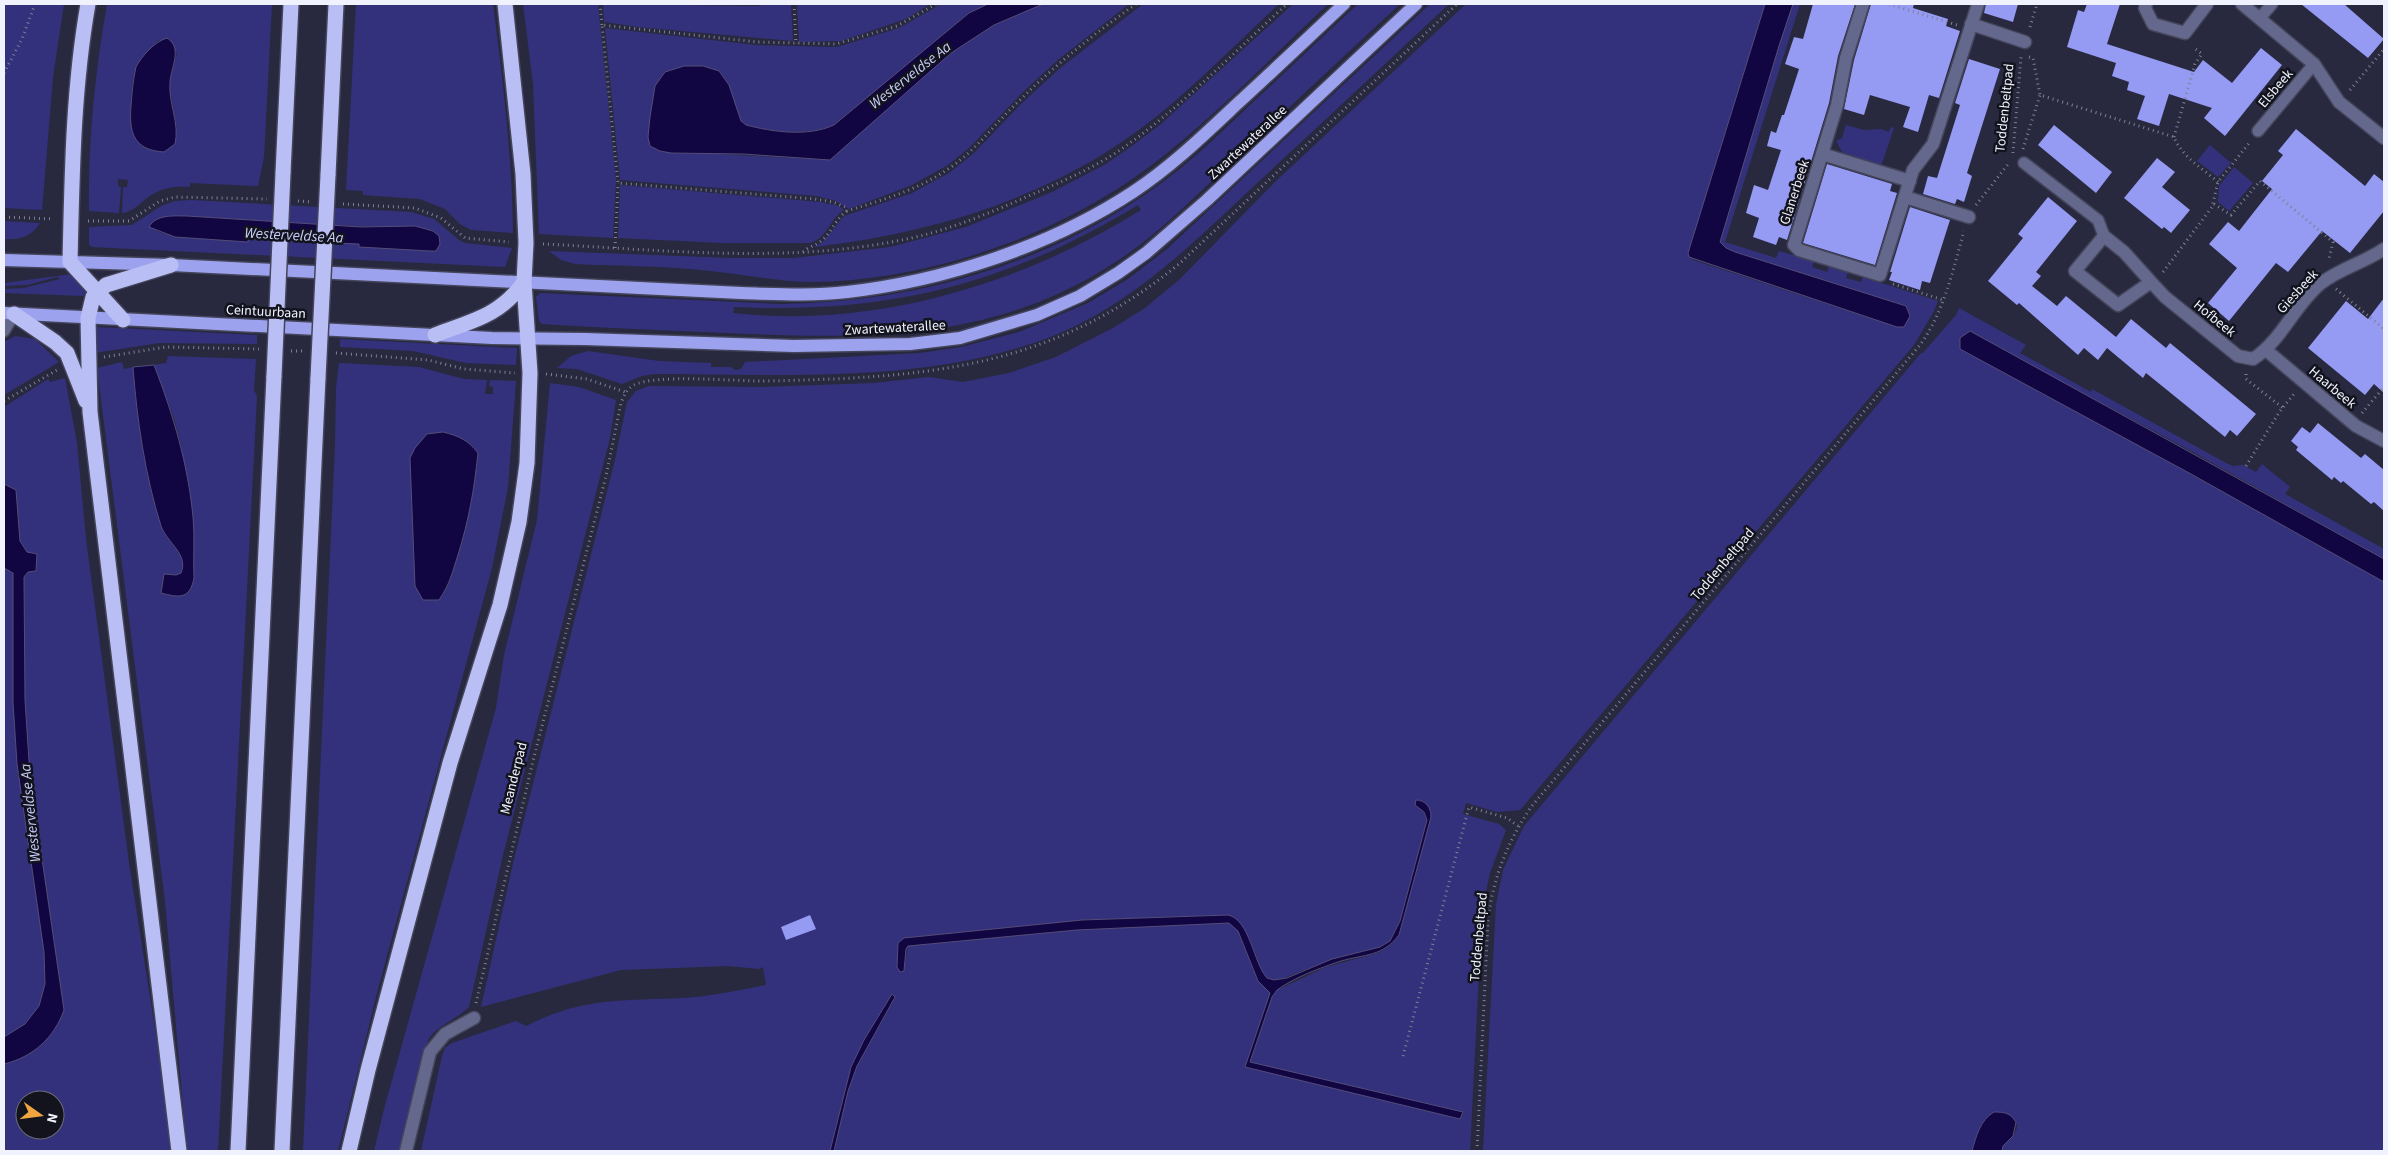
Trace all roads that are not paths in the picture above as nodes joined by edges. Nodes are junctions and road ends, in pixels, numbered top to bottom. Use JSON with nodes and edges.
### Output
{"nodes":[{"id":1,"x":88,"y":4,"type":"edge"},
{"id":2,"x":291,"y":4,"type":"edge"},
{"id":3,"x":336,"y":4,"type":"edge"},
{"id":4,"x":505,"y":4,"type":"edge"},
{"id":5,"x":1344,"y":4,"type":"edge"},
{"id":6,"x":1416,"y":4,"type":"edge"},
{"id":7,"x":1863,"y":4,"type":"edge"},
{"id":8,"x":1978,"y":4,"type":"edge"},
{"id":9,"x":2146,"y":4,"type":"edge"},
{"id":10,"x":2207,"y":4,"type":"edge"},
{"id":11,"x":2242,"y":4,"type":"edge"},
{"id":12,"x":2272,"y":4,"type":"edge"},
{"id":13,"x":2260,"y":18,"type":"junction"},
{"id":14,"x":1971,"y":24,"type":"junction"},
{"id":15,"x":2025,"y":42,"type":"road end"},
{"id":16,"x":2314,"y":64,"type":"junction"},
{"id":17,"x":2258,"y":131,"type":"road end"},
{"id":18,"x":2384,"y":138,"type":"edge"},
{"id":19,"x":1822,"y":154,"type":"junction"},
{"id":20,"x":2023,"y":158,"type":"road end"},
{"id":21,"x":1910,"y":181,"type":"junction"},
{"id":22,"x":1905,"y":197,"type":"junction"},
{"id":23,"x":1969,"y":217,"type":"road end"},
{"id":24,"x":2104,"y":236,"type":"junction"},
{"id":25,"x":2384,"y":249,"type":"edge"},
{"id":26,"x":4,"y":260,"type":"edge"},
{"id":27,"x":70,"y":262,"type":"junction"},
{"id":28,"x":171,"y":265,"type":"junction"},
{"id":29,"x":524,"y":282,"type":"junction"},
{"id":30,"x":2151,"y":282,"type":"junction"},
{"id":31,"x":98,"y":292,"type":"junction"},
{"id":32,"x":9,"y":313,"type":"edge"},
{"id":33,"x":88,"y":318,"type":"junction"},
{"id":34,"x":123,"y":320,"type":"junction"},
{"id":35,"x":4,"y":331,"type":"edge"},
{"id":36,"x":435,"y":335,"type":"junction"},
{"id":37,"x":527,"y":338,"type":"junction"},
{"id":38,"x":2266,"y":350,"type":"junction"},
{"id":39,"x":90,"y":412,"type":"junction"},
{"id":40,"x":2384,"y":441,"type":"edge"},
{"id":41,"x":474,"y":1018,"type":"road end"},
{"id":42,"x":179,"y":1151,"type":"edge"},
{"id":43,"x":238,"y":1151,"type":"edge"},
{"id":44,"x":282,"y":1151,"type":"edge"},
{"id":45,"x":349,"y":1151,"type":"edge"},
{"id":46,"x":406,"y":1151,"type":"edge"}],
"edges":[{"from":1,"to":27,"type":"highway"},
{"from":2,"to":43,"type":"highway","bridge":true},
{"from":3,"to":44,"type":"highway","bridge":true},
{"from":4,"to":29,"type":"highway"},
{"from":5,"to":29,"type":"main road"},
{"from":6,"to":37,"type":"main road","name":"Zwartewaterallee"},
{"from":7,"to":19,"type":"street","name":"Glanerbeek"},
{"from":8,"to":14,"type":"street"},
{"from":9,"to":10,"type":"street"},
{"from":11,"to":13,"type":"street"},
{"from":12,"to":13,"type":"lane"},
{"from":13,"to":16,"type":"street"},
{"from":14,"to":15,"type":"street"},
{"from":14,"to":21,"type":"street"},
{"from":16,"to":17,"type":"lane","name":"Elsbeek"},
{"from":16,"to":18,"type":"street"},
{"from":19,"to":21,"type":"street","name":"Glanerbeek"},
{"from":19,"to":22,"type":"street","name":"Glanerbeek"},
{"from":20,"to":24,"type":"lane","name":"Hofbeek"},
{"from":21,"to":22,"type":"street"},
{"from":22,"to":23,"type":"street"},
{"from":24,"to":30,"type":"street","name":"Hofbeek"},
{"from":24,"to":30,"type":"street"},
{"from":25,"to":38,"type":"street","name":"Giesbeek"},
{"from":26,"to":27,"type":"main road"},
{"from":27,"to":28,"type":"main road"},
{"from":27,"to":31,"type":"highway"},
{"from":28,"to":29,"type":"main road"},
{"from":28,"to":31,"type":"highway"},
{"from":29,"to":36,"type":"highway"},
{"from":29,"to":37,"type":"highway"},
{"from":30,"to":38,"type":"street","name":"Hofbeek"},
{"from":31,"to":33,"type":"highway"},
{"from":31,"to":34,"type":"highway"},
{"from":32,"to":33,"type":"main road","name":"Ceintuurbaan"},
{"from":32,"to":35,"type":"lane"},
{"from":32,"to":39,"type":"highway"},
{"from":33,"to":34,"type":"main road","name":"Ceintuurbaan"},
{"from":33,"to":39,"type":"highway"},
{"from":34,"to":36,"type":"main road","name":"Ceintuurbaan"},
{"from":36,"to":37,"type":"main road","name":"Ceintuurbaan"},
{"from":37,"to":45,"type":"highway"},
{"from":38,"to":40,"type":"street","name":"Haarbeek"},
{"from":39,"to":42,"type":"highway"},
{"from":41,"to":46,"type":"street"}]}
